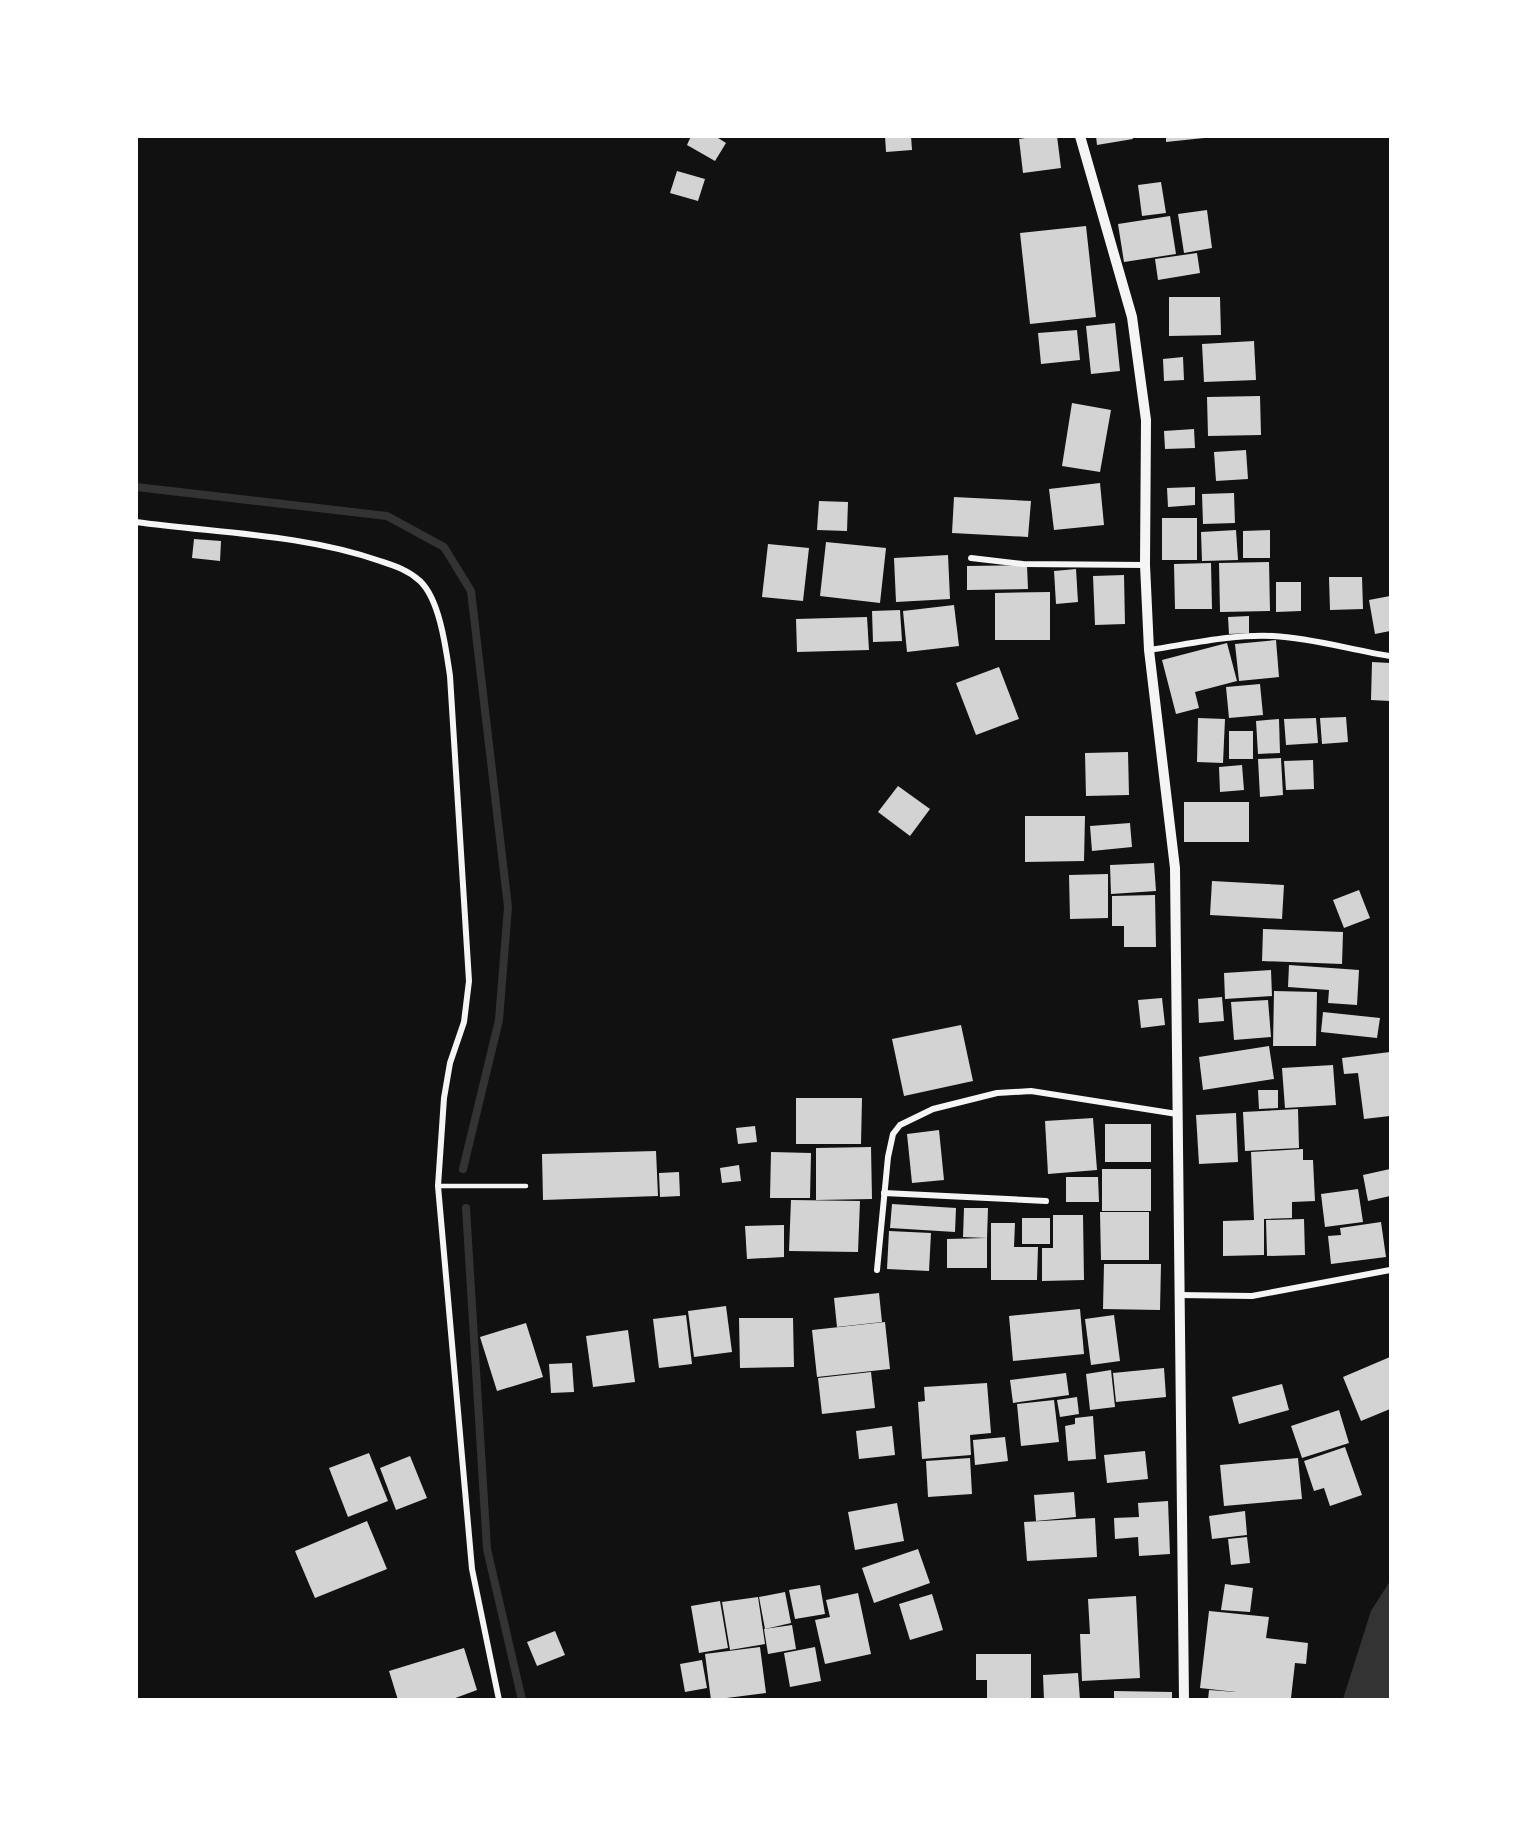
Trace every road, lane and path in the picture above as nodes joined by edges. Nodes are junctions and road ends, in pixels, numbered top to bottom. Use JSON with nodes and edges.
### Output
{"nodes":[{"id":1,"x":1080,"y":136,"type":"edge"},
{"id":2,"x":136,"y":522,"type":"edge"},
{"id":3,"x":970,"y":558,"type":"dead end"},
{"id":4,"x":1144,"y":565,"type":"junction"},
{"id":5,"x":1149,"y":650,"type":"junction"},
{"id":6,"x":1390,"y":656,"type":"edge"},
{"id":7,"x":1177,"y":1114,"type":"junction"},
{"id":8,"x":438,"y":1186,"type":"junction"},
{"id":9,"x":526,"y":1186,"type":"dead end"},
{"id":10,"x":884,"y":1193,"type":"junction"},
{"id":11,"x":1046,"y":1201,"type":"dead end"},
{"id":12,"x":877,"y":1270,"type":"dead end"},
{"id":13,"x":1390,"y":1270,"type":"edge"},
{"id":14,"x":1179,"y":1295,"type":"junction"},
{"id":15,"x":499,"y":1700,"type":"edge"},
{"id":16,"x":1184,"y":1700,"type":"edge"}],
"edges":[{"from":1,"to":4,"type":"street"},
{"from":2,"to":8,"type":"street"},
{"from":3,"to":4,"type":"street"},
{"from":4,"to":5,"type":"street"},
{"from":5,"to":6,"type":"street"},
{"from":5,"to":7,"type":"street"},
{"from":7,"to":10,"type":"street"},
{"from":7,"to":14,"type":"street"},
{"from":8,"to":9,"type":"lane"},
{"from":8,"to":15,"type":"street"},
{"from":10,"to":11,"type":"street"},
{"from":10,"to":12,"type":"street"},
{"from":13,"to":14,"type":"street"},
{"from":14,"to":16,"type":"street"}]}
